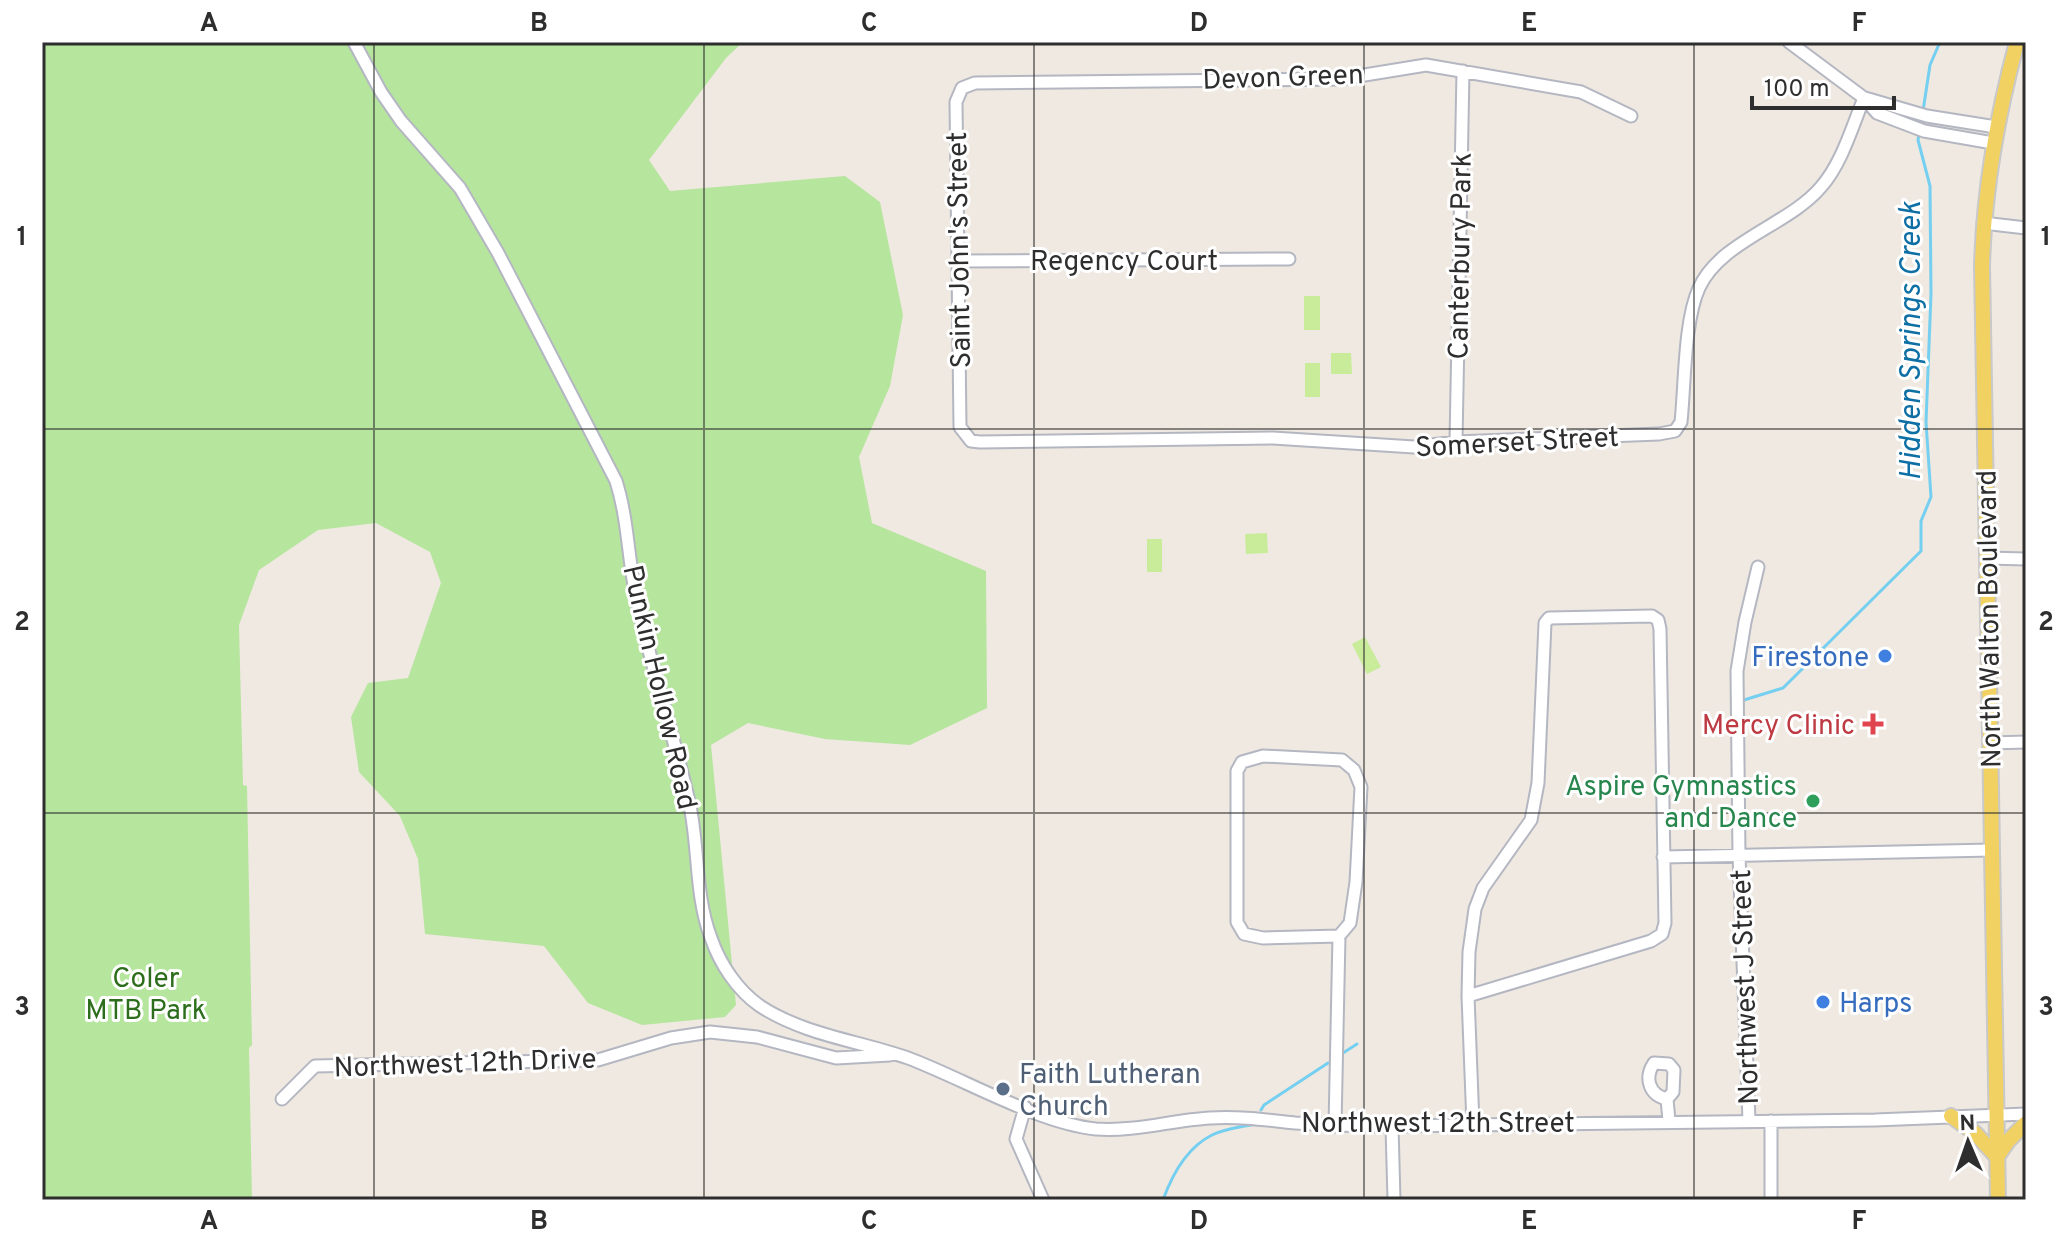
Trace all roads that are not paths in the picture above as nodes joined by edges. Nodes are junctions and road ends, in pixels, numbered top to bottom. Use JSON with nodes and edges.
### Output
{"nodes":[{"id":1,"x":354,"y":42,"type":"edge"},
{"id":2,"x":1789,"y":42,"type":"edge"},
{"id":3,"x":2017,"y":42,"type":"edge"},
{"id":4,"x":1463,"y":71,"type":"junction"},
{"id":5,"x":975,"y":83,"type":"joint"},
{"id":6,"x":1864,"y":98,"type":"junction"},
{"id":7,"x":1631,"y":116,"type":"dead end"},
{"id":8,"x":1996,"y":127,"type":"junction"},
{"id":9,"x":1993,"y":143,"type":"junction"},
{"id":10,"x":1983,"y":223,"type":"junction"},
{"id":11,"x":2026,"y":228,"type":"edge"},
{"id":12,"x":1289,"y":259,"type":"dead end"},
{"id":13,"x":958,"y":261,"type":"junction"},
{"id":14,"x":960,"y":427,"type":"joint"},
{"id":15,"x":1456,"y":442,"type":"junction"},
{"id":16,"x":1987,"y":558,"type":"junction"},
{"id":17,"x":2026,"y":559,"type":"edge"},
{"id":18,"x":1758,"y":567,"type":"dead end"},
{"id":19,"x":2026,"y":742,"type":"edge"},
{"id":20,"x":1990,"y":743,"type":"junction"},
{"id":21,"x":1992,"y":850,"type":"junction"},
{"id":22,"x":1739,"y":855,"type":"junction"},
{"id":23,"x":1663,"y":857,"type":"junction"},
{"id":24,"x":1339,"y":936,"type":"junction"},
{"id":25,"x":1468,"y":996,"type":"junction"},
{"id":26,"x":895,"y":1054,"type":"junction"},
{"id":27,"x":282,"y":1099,"type":"dead end"},
{"id":28,"x":1667,"y":1099,"type":"dead end"},
{"id":29,"x":1025,"y":1107,"type":"junction"},
{"id":30,"x":1996,"y":1114,"type":"junction"},
{"id":31,"x":2026,"y":1114,"type":"edge"},
{"id":32,"x":1951,"y":1116,"type":"junction"},
{"id":33,"x":1669,"y":1121,"type":"junction"},
{"id":34,"x":1749,"y":1121,"type":"junction"},
{"id":35,"x":1771,"y":1121,"type":"junction"},
{"id":36,"x":2026,"y":1123,"type":"edge"},
{"id":37,"x":1473,"y":1124,"type":"junction"},
{"id":38,"x":1335,"y":1126,"type":"junction"},
{"id":39,"x":1392,"y":1126,"type":"junction"},
{"id":40,"x":1997,"y":1157,"type":"junction"},
{"id":41,"x":1043,"y":1200,"type":"edge"},
{"id":42,"x":1394,"y":1200,"type":"edge"},
{"id":43,"x":1771,"y":1200,"type":"edge"},
{"id":44,"x":1998,"y":1200,"type":"edge"}],
"edges":[{"from":1,"to":26,"type":"street","name":"Punkin Hollow Road"},
{"from":2,"to":6,"type":"street"},
{"from":3,"to":8,"type":"main road","name":"North Walton Boulevard"},
{"from":4,"to":5,"type":"street","name":"Devon Green"},
{"from":4,"to":7,"type":"street","name":"Devon Green"},
{"from":4,"to":15,"type":"street","name":"Canterbury Park"},
{"from":5,"to":13,"type":"street","name":"Saint John's Street"},
{"from":6,"to":8,"type":"street"},
{"from":6,"to":9,"type":"street"},
{"from":6,"to":15,"type":"street","name":"Somerset Street"},
{"from":8,"to":9,"type":"main road","name":"North Walton Boulevard"},
{"from":9,"to":10,"type":"main road","name":"North Walton Boulevard"},
{"from":10,"to":11,"type":"street"},
{"from":10,"to":16,"type":"main road","name":"North Walton Boulevard"},
{"from":12,"to":13,"type":"street","name":"Regency Court"},
{"from":13,"to":14,"type":"street","name":"Saint John's Street"},
{"from":14,"to":15,"type":"street","name":"Somerset Street"},
{"from":16,"to":17,"type":"street"},
{"from":16,"to":20,"type":"main road","name":"North Walton Boulevard"},
{"from":18,"to":22,"type":"street","name":"Northwest J Street"},
{"from":19,"to":20,"type":"street"},
{"from":20,"to":21,"type":"main road","name":"North Walton Boulevard"},
{"from":21,"to":22,"type":"street"},
{"from":21,"to":30,"type":"main road","name":"North Walton Boulevard"},
{"from":22,"to":23,"type":"street"},
{"from":22,"to":34,"type":"street","name":"Northwest J Street"},
{"from":23,"to":25,"type":"street"},
{"from":23,"to":25,"type":"street"},
{"from":24,"to":24,"type":"street"},
{"from":24,"to":38,"type":"street"},
{"from":25,"to":37,"type":"street"},
{"from":26,"to":27,"type":"street","name":"Northwest 12th Drive"},
{"from":26,"to":29,"type":"street","name":"Northwest 12th Street"},
{"from":28,"to":33,"type":"street"},
{"from":29,"to":38,"type":"street","name":"Northwest 12th Street"},
{"from":29,"to":41,"type":"street"},
{"from":30,"to":31,"type":"street","name":"Northwest 12th Street"},
{"from":30,"to":32,"type":"street","name":"Northwest 12th Street"},
{"from":30,"to":40,"type":"main road","name":"North Walton Boulevard"},
{"from":32,"to":35,"type":"street","name":"Northwest 12th Street"},
{"from":32,"to":40,"type":"main road"},
{"from":33,"to":34,"type":"street","name":"Northwest 12th Street"},
{"from":33,"to":37,"type":"street","name":"Northwest 12th Street"},
{"from":34,"to":35,"type":"street","name":"Northwest 12th Street"},
{"from":35,"to":43,"type":"street","name":"Northwest J Street"},
{"from":36,"to":40,"type":"main road"},
{"from":37,"to":39,"type":"street","name":"Northwest 12th Street"},
{"from":38,"to":39,"type":"street","name":"Northwest 12th Street"},
{"from":39,"to":42,"type":"street"},
{"from":40,"to":44,"type":"main road","name":"North Walton Boulevard"}]}
